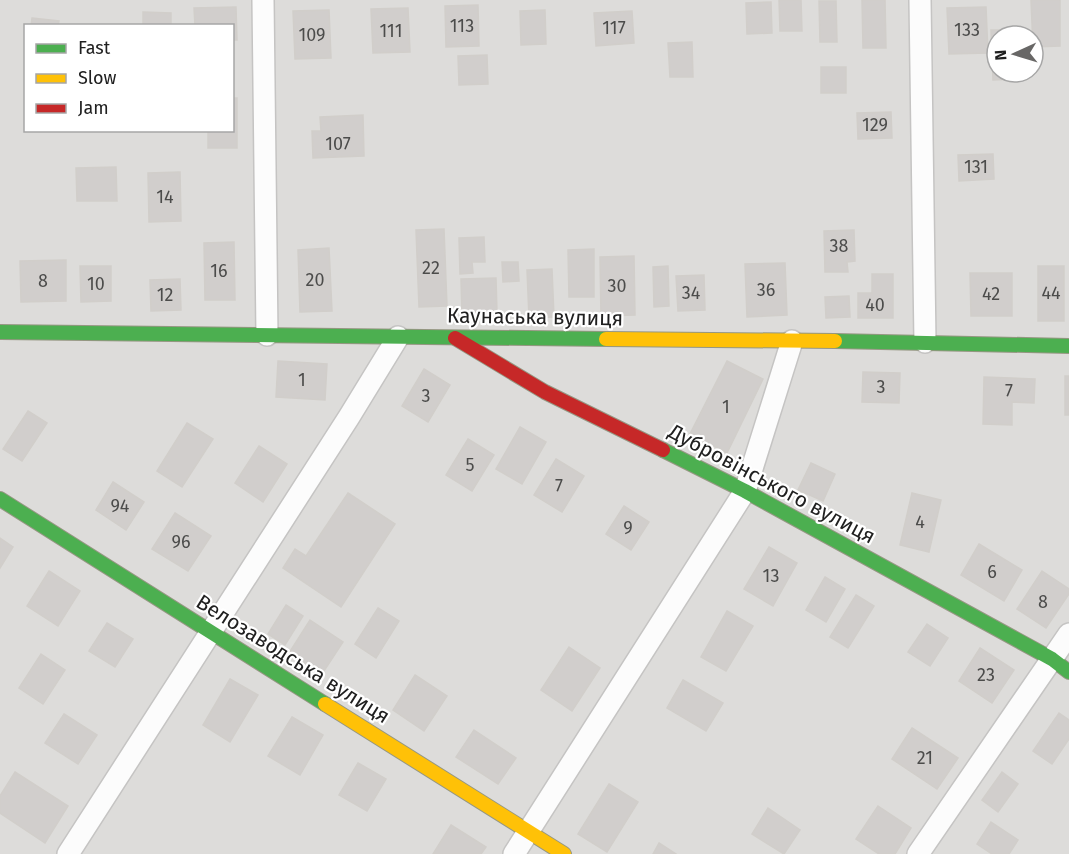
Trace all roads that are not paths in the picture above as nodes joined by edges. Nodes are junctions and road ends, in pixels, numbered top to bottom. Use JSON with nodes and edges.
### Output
{"nodes":[{"id":1,"x":263,"y":0,"type":"edge"},
{"id":2,"x":920,"y":0,"type":"edge"},
{"id":3,"x":0,"y":332,"type":"edge"},
{"id":4,"x":267,"y":335,"type":"junction"},
{"id":5,"x":398,"y":337,"type":"junction"},
{"id":6,"x":453,"y":337,"type":"junction"},
{"id":7,"x":792,"y":341,"type":"junction"},
{"id":8,"x":925,"y":342,"type":"junction"},
{"id":9,"x":1069,"y":346,"type":"edge"},
{"id":10,"x":745,"y":491,"type":"junction"},
{"id":11,"x":0,"y":499,"type":"edge"},
{"id":12,"x":212,"y":632,"type":"junction"},
{"id":13,"x":1069,"y":634,"type":"edge"},
{"id":14,"x":1061,"y":665,"type":"edge"},
{"id":15,"x":528,"y":831,"type":"junction"},
{"id":16,"x":68,"y":854,"type":"edge"},
{"id":17,"x":514,"y":854,"type":"edge"},
{"id":18,"x":564,"y":854,"type":"edge"},
{"id":19,"x":918,"y":854,"type":"edge"}],
"edges":[{"from":1,"to":4,"type":"street"},
{"from":2,"to":8,"type":"street"},
{"from":3,"to":4,"type":"street","name":"Каунаська вулиця"},
{"from":4,"to":5,"type":"street","name":"Каунаська вулиця"},
{"from":5,"to":6,"type":"street","name":"Каунаська вулиця"},
{"from":5,"to":12,"type":"street"},
{"from":6,"to":7,"type":"street","name":"Каунаська вулиця"},
{"from":6,"to":10,"type":"street","name":"Дубровінського вулиця"},
{"from":7,"to":8,"type":"street","name":"Каунаська вулиця"},
{"from":7,"to":10,"type":"street"},
{"from":8,"to":9,"type":"street","name":"Каунаська вулиця"},
{"from":10,"to":14,"type":"street","name":"Дубровінського вулиця"},
{"from":10,"to":15,"type":"street"},
{"from":11,"to":12,"type":"street","name":"Велозаводська вулиця"},
{"from":12,"to":15,"type":"street","name":"Велозаводська вулиця"},
{"from":12,"to":16,"type":"street"},
{"from":13,"to":14,"type":"street"},
{"from":14,"to":19,"type":"street"},
{"from":15,"to":17,"type":"street"},
{"from":15,"to":18,"type":"street","name":"Велозаводська вулиця"}]}
